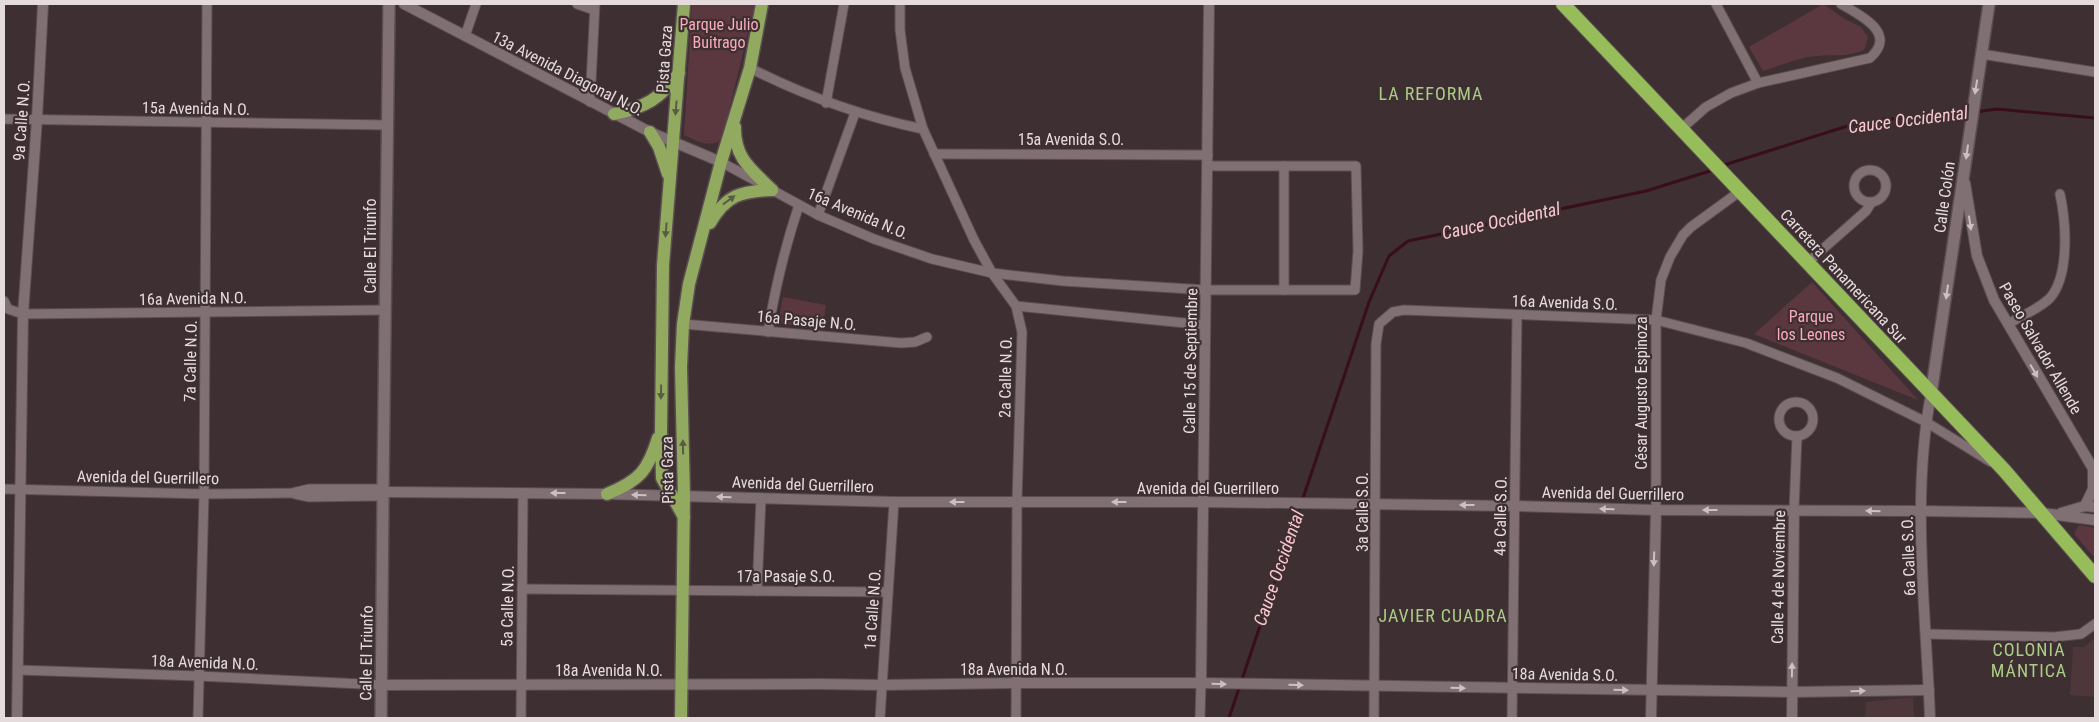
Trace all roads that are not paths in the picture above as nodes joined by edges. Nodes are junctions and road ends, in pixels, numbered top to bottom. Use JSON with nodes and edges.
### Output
{"nodes":[{"id":1,"x":43,"y":4,"type":"edge"},
{"id":2,"x":207,"y":4,"type":"edge"},
{"id":3,"x":389,"y":4,"type":"edge"},
{"id":4,"x":404,"y":4,"type":"edge"},
{"id":5,"x":476,"y":4,"type":"edge"},
{"id":6,"x":577,"y":4,"type":"edge"},
{"id":7,"x":684,"y":4,"type":"edge"},
{"id":8,"x":762,"y":4,"type":"edge"},
{"id":9,"x":844,"y":4,"type":"edge"},
{"id":10,"x":900,"y":4,"type":"edge"},
{"id":11,"x":1210,"y":4,"type":"edge"},
{"id":12,"x":1563,"y":4,"type":"edge"},
{"id":13,"x":1716,"y":4,"type":"edge"},
{"id":14,"x":1841,"y":4,"type":"edge"},
{"id":15,"x":1989,"y":4,"type":"edge"},
{"id":16,"x":594,"y":7,"type":"edge"},
{"id":17,"x":465,"y":36,"type":"junction"},
{"id":18,"x":1982,"y":54,"type":"junction"},
{"id":19,"x":750,"y":68,"type":"junction"},
{"id":20,"x":2095,"y":72,"type":"edge"},
{"id":21,"x":679,"y":73,"type":"junction"},
{"id":22,"x":1758,"y":83,"type":"junction"},
{"id":23,"x":590,"y":102,"type":"junction"},
{"id":24,"x":826,"y":103,"type":"junction"},
{"id":25,"x":855,"y":113,"type":"junction"},
{"id":26,"x":614,"y":114,"type":"junction"},
{"id":27,"x":736,"y":115,"type":"junction"},
{"id":28,"x":4,"y":119,"type":"edge"},
{"id":29,"x":37,"y":119,"type":"junction"},
{"id":30,"x":206,"y":123,"type":"junction"},
{"id":31,"x":387,"y":125,"type":"junction"},
{"id":32,"x":923,"y":129,"type":"junction"},
{"id":33,"x":1681,"y":129,"type":"junction"},
{"id":34,"x":650,"y":132,"type":"junction"},
{"id":35,"x":674,"y":142,"type":"junction"},
{"id":36,"x":934,"y":154,"type":"junction"},
{"id":37,"x":1208,"y":155,"type":"junction"},
{"id":38,"x":721,"y":162,"type":"junction"},
{"id":39,"x":1207,"y":166,"type":"junction"},
{"id":40,"x":1284,"y":166,"type":"junction"},
{"id":41,"x":1964,"y":174,"type":"junction"},
{"id":42,"x":670,"y":181,"type":"junction"},
{"id":43,"x":772,"y":190,"type":"junction"},
{"id":44,"x":1739,"y":192,"type":"junction"},
{"id":45,"x":2060,"y":194,"type":"dead end"},
{"id":46,"x":1871,"y":203,"type":"dead end"},
{"id":47,"x":799,"y":205,"type":"junction"},
{"id":48,"x":818,"y":215,"type":"junction"},
{"id":49,"x":702,"y":236,"type":"junction"},
{"id":50,"x":1807,"y":262,"type":"junction"},
{"id":51,"x":992,"y":272,"type":"junction"},
{"id":52,"x":1206,"y":290,"type":"junction"},
{"id":53,"x":1284,"y":290,"type":"junction"},
{"id":54,"x":4,"y":302,"type":"edge"},
{"id":55,"x":1016,"y":306,"type":"junction"},
{"id":56,"x":386,"y":310,"type":"junction"},
{"id":57,"x":1393,"y":312,"type":"joint"},
{"id":58,"x":206,"y":313,"type":"junction"},
{"id":59,"x":23,"y":314,"type":"junction"},
{"id":60,"x":1517,"y":315,"type":"junction"},
{"id":61,"x":1656,"y":320,"type":"junction"},
{"id":62,"x":683,"y":324,"type":"junction"},
{"id":63,"x":2008,"y":324,"type":"junction"},
{"id":64,"x":1205,"y":325,"type":"junction"},
{"id":65,"x":768,"y":332,"type":"junction"},
{"id":66,"x":927,"y":337,"type":"dead end"},
{"id":67,"x":1931,"y":394,"type":"junction"},
{"id":68,"x":1926,"y":422,"type":"junction"},
{"id":69,"x":660,"y":431,"type":"junction"},
{"id":70,"x":1797,"y":436,"type":"dead end"},
{"id":71,"x":2004,"y":470,"type":"junction"},
{"id":72,"x":2094,"y":470,"type":"edge"},
{"id":73,"x":4,"y":489,"type":"edge"},
{"id":74,"x":20,"y":490,"type":"junction"},
{"id":75,"x":383,"y":493,"type":"junction"},
{"id":76,"x":523,"y":493,"type":"junction"},
{"id":77,"x":204,"y":494,"type":"junction"},
{"id":78,"x":607,"y":494,"type":"junction"},
{"id":79,"x":671,"y":495,"type":"junction"},
{"id":80,"x":684,"y":496,"type":"junction"},
{"id":81,"x":761,"y":498,"type":"junction"},
{"id":82,"x":894,"y":502,"type":"junction"},
{"id":83,"x":1017,"y":502,"type":"junction"},
{"id":84,"x":1203,"y":502,"type":"junction"},
{"id":85,"x":1377,"y":505,"type":"junction"},
{"id":86,"x":1515,"y":506,"type":"junction"},
{"id":87,"x":2090,"y":507,"type":"edge"},
{"id":88,"x":1656,"y":510,"type":"junction"},
{"id":89,"x":1794,"y":510,"type":"junction"},
{"id":90,"x":1922,"y":511,"type":"junction"},
{"id":91,"x":2042,"y":514,"type":"junction"},
{"id":92,"x":2057,"y":514,"type":"junction"},
{"id":93,"x":684,"y":517,"type":"junction"},
{"id":94,"x":2095,"y":520,"type":"edge"},
{"id":95,"x":2095,"y":576,"type":"edge"},
{"id":96,"x":522,"y":589,"type":"junction"},
{"id":97,"x":683,"y":591,"type":"junction"},
{"id":98,"x":758,"y":591,"type":"junction"},
{"id":99,"x":888,"y":592,"type":"junction"},
{"id":100,"x":2095,"y":624,"type":"edge"},
{"id":101,"x":1926,"y":634,"type":"junction"},
{"id":102,"x":18,"y":670,"type":"junction"},
{"id":103,"x":198,"y":676,"type":"junction"},
{"id":104,"x":1015,"y":683,"type":"junction"},
{"id":105,"x":1200,"y":684,"type":"junction"},
{"id":106,"x":382,"y":685,"type":"junction"},
{"id":107,"x":521,"y":685,"type":"junction"},
{"id":108,"x":681,"y":685,"type":"junction"},
{"id":109,"x":882,"y":686,"type":"junction"},
{"id":110,"x":1375,"y":686,"type":"junction"},
{"id":111,"x":1512,"y":688,"type":"junction"},
{"id":112,"x":1652,"y":690,"type":"junction"},
{"id":113,"x":1929,"y":690,"type":"junction"},
{"id":114,"x":1792,"y":692,"type":"junction"},
{"id":115,"x":17,"y":718,"type":"edge"},
{"id":116,"x":198,"y":718,"type":"edge"},
{"id":117,"x":381,"y":718,"type":"edge"},
{"id":118,"x":521,"y":718,"type":"edge"},
{"id":119,"x":681,"y":718,"type":"edge"},
{"id":120,"x":880,"y":718,"type":"edge"},
{"id":121,"x":1016,"y":718,"type":"edge"},
{"id":122,"x":1200,"y":718,"type":"edge"},
{"id":123,"x":1374,"y":718,"type":"edge"},
{"id":124,"x":1512,"y":718,"type":"edge"},
{"id":125,"x":1651,"y":718,"type":"edge"},
{"id":126,"x":1792,"y":718,"type":"edge"},
{"id":127,"x":1930,"y":718,"type":"edge"}],
"edges":[{"from":1,"to":29,"type":"street","name":"9a Calle N.O."},
{"from":2,"to":30,"type":"street","name":"7a Calle N.O."},
{"from":3,"to":31,"type":"main road","name":"Calle El Triunfo"},
{"from":4,"to":17,"type":"street","name":"13a Avenida Diagonal N.O."},
{"from":5,"to":17,"type":"street"},
{"from":6,"to":16,"type":"street"},
{"from":7,"to":21,"type":"main road","name":"Pista Gaza"},
{"from":8,"to":19,"type":"main road","name":"Pista Gaza"},
{"from":9,"to":24,"type":"street"},
{"from":10,"to":32,"type":"street","name":"2a Calle N.O."},
{"from":11,"to":37,"type":"street","name":"Calle 15 de Septiembre"},
{"from":12,"to":33,"type":"highway","name":"Carretera Panamericana Sur"},
{"from":13,"to":22,"type":"street"},
{"from":14,"to":22,"type":"street"},
{"from":15,"to":18,"type":"main road","name":"Calle Colón"},
{"from":16,"to":23,"type":"street"},
{"from":17,"to":23,"type":"street","name":"13a Avenida Diagonal N.O."},
{"from":18,"to":20,"type":"street"},
{"from":18,"to":41,"type":"main road","name":"Calle Colón","one_way":true},
{"from":19,"to":24,"type":"street"},
{"from":19,"to":27,"type":"main road","name":"Pista Gaza"},
{"from":21,"to":26,"type":"main road"},
{"from":21,"to":35,"type":"main road","name":"Pista Gaza","one_way":true},
{"from":22,"to":33,"type":"street"},
{"from":23,"to":26,"type":"street","name":"13a Avenida Diagonal N.O."},
{"from":24,"to":25,"type":"street"},
{"from":25,"to":32,"type":"street"},
{"from":25,"to":48,"type":"street"},
{"from":26,"to":34,"type":"street","name":"13a Avenida Diagonal N.O."},
{"from":27,"to":38,"type":"main road","name":"Pista Gaza"},
{"from":27,"to":43,"type":"main road"},
{"from":28,"to":29,"type":"street","name":"15a Avenida N.O."},
{"from":29,"to":30,"type":"street","name":"15a Avenida N.O."},
{"from":29,"to":59,"type":"street","name":"9a Calle N.O."},
{"from":30,"to":31,"type":"street","name":"15a Avenida N.O."},
{"from":30,"to":58,"type":"street","name":"7a Calle N.O."},
{"from":31,"to":56,"type":"main road","name":"Calle El Triunfo"},
{"from":32,"to":36,"type":"street","name":"2a Calle N.O."},
{"from":33,"to":44,"type":"highway","name":"Carretera Panamericana Sur"},
{"from":34,"to":35,"type":"street","name":"13a Avenida Diagonal N.O."},
{"from":34,"to":42,"type":"main road"},
{"from":35,"to":38,"type":"street","name":"13a Avenida Diagonal N.O."},
{"from":35,"to":42,"type":"main road","name":"Pista Gaza"},
{"from":36,"to":37,"type":"street","name":"15a Avenida S.O."},
{"from":36,"to":51,"type":"street","name":"2a Calle N.O."},
{"from":37,"to":39,"type":"street","name":"Calle 15 de Septiembre"},
{"from":38,"to":43,"type":"street","name":"16a Avenida N.O."},
{"from":38,"to":49,"type":"main road","name":"Pista Gaza"},
{"from":39,"to":40,"type":"street"},
{"from":39,"to":52,"type":"street","name":"Calle 15 de Septiembre"},
{"from":40,"to":53,"type":"street"},
{"from":40,"to":53,"type":"street","name":"16a Avenida N.O."},
{"from":41,"to":63,"type":"street","name":"Paseo Salvador Allende","one_way":true},
{"from":41,"to":67,"type":"main road","name":"Calle Colón","one_way":true},
{"from":42,"to":69,"type":"main road","name":"Pista Gaza","one_way":true},
{"from":43,"to":47,"type":"street","name":"16a Avenida N.O."},
{"from":49,"to":43,"type":"main road","one_way":true},
{"from":44,"to":50,"type":"highway","name":"Carretera Panamericana Sur"},
{"from":44,"to":61,"type":"street","name":"César Augusto Espinoza"},
{"from":45,"to":63,"type":"street"},
{"from":46,"to":50,"type":"street"},
{"from":47,"to":48,"type":"street","name":"16a Avenida N.O."},
{"from":47,"to":65,"type":"street"},
{"from":48,"to":51,"type":"street","name":"16a Avenida N.O."},
{"from":49,"to":62,"type":"main road","name":"Pista Gaza"},
{"from":50,"to":67,"type":"highway","name":"Carretera Panamericana Sur"},
{"from":51,"to":52,"type":"street","name":"16a Avenida N.O."},
{"from":51,"to":55,"type":"street","name":"2a Calle N.O."},
{"from":52,"to":53,"type":"street","name":"16a Avenida N.O."},
{"from":52,"to":64,"type":"street","name":"Calle 15 de Septiembre"},
{"from":54,"to":59,"type":"street"},
{"from":55,"to":64,"type":"street"},
{"from":55,"to":83,"type":"street","name":"2a Calle N.O."},
{"from":56,"to":58,"type":"street","name":"16a Avenida N.O."},
{"from":56,"to":75,"type":"main road","name":"Calle El Triunfo"},
{"from":57,"to":60,"type":"street","name":"16a Avenida S.O."},
{"from":57,"to":85,"type":"street","name":"3a Calle S.O."},
{"from":58,"to":59,"type":"street","name":"16a Avenida N.O."},
{"from":58,"to":77,"type":"street","name":"7a Calle N.O."},
{"from":59,"to":74,"type":"street","name":"9a Calle N.O."},
{"from":60,"to":61,"type":"street","name":"16a Avenida S.O."},
{"from":60,"to":86,"type":"street","name":"4a Calle S.O."},
{"from":61,"to":68,"type":"street","name":"16a Avenida S.O."},
{"from":61,"to":88,"type":"street","name":"César Augusto Espinoza"},
{"from":62,"to":65,"type":"street","name":"16a Pasaje N.O."},
{"from":80,"to":62,"type":"main road","name":"Pista Gaza","one_way":true},
{"from":63,"to":72,"type":"street","name":"Paseo Salvador Allende","one_way":true},
{"from":64,"to":84,"type":"street","name":"Calle 15 de Septiembre"},
{"from":65,"to":66,"type":"street","name":"16a Pasaje N.O."},
{"from":67,"to":68,"type":"street","name":"6a Calle S.O."},
{"from":67,"to":71,"type":"highway","name":"Carretera Panamericana Sur"},
{"from":68,"to":71,"type":"street","name":"16a Avenida S.O."},
{"from":68,"to":90,"type":"street","name":"6a Calle S.O."},
{"from":69,"to":78,"type":"main road"},
{"from":69,"to":79,"type":"main road","name":"Pista Gaza"},
{"from":70,"to":89,"type":"street","name":"Calle 4 de Noviembre"},
{"from":71,"to":91,"type":"highway","name":"Carretera Panamericana Sur"},
{"from":72,"to":87,"type":"street"},
{"from":73,"to":74,"type":"street","name":"Avenida del Guerrillero"},
{"from":74,"to":77,"type":"street","name":"Avenida del Guerrillero"},
{"from":74,"to":102,"type":"street","name":"9a Calle N.O."},
{"from":75,"to":76,"type":"street","name":"Avenida del Guerrillero"},
{"from":75,"to":77,"type":"street","name":"Avenida del Guerrillero"},
{"from":75,"to":106,"type":"main road","name":"Calle El Triunfo"},
{"from":78,"to":76,"type":"street","name":"Avenida del Guerrillero","one_way":true},
{"from":76,"to":96,"type":"street","name":"5a Calle N.O."},
{"from":77,"to":103,"type":"street","name":"7a Calle N.O."},
{"from":79,"to":78,"type":"street","name":"Avenida del Guerrillero","one_way":true},
{"from":79,"to":80,"type":"street","name":"Avenida del Guerrillero"},
{"from":79,"to":93,"type":"main road","name":"Pista Gaza"},
{"from":81,"to":80,"type":"street","name":"Avenida del Guerrillero","one_way":true},
{"from":80,"to":93,"type":"main road","name":"Pista Gaza"},
{"from":81,"to":82,"type":"street","name":"Avenida del Guerrillero"},
{"from":81,"to":98,"type":"street"},
{"from":83,"to":82,"type":"street","name":"Avenida del Guerrillero","one_way":true},
{"from":82,"to":99,"type":"street","name":"1a Calle N.O."},
{"from":84,"to":83,"type":"street","name":"Avenida del Guerrillero","one_way":true},
{"from":83,"to":104,"type":"street","name":"2a Calle N.O."},
{"from":84,"to":85,"type":"street","name":"Avenida del Guerrillero"},
{"from":84,"to":105,"type":"street","name":"Calle 15 de Septiembre"},
{"from":86,"to":85,"type":"street","name":"Avenida del Guerrillero","one_way":true},
{"from":85,"to":110,"type":"street","name":"3a Calle S.O."},
{"from":88,"to":86,"type":"street","name":"Avenida del Guerrillero","one_way":true},
{"from":86,"to":111,"type":"street","name":"4a Calle S.O."},
{"from":87,"to":92,"type":"street","name":"Avenida del Guerrillero"},
{"from":89,"to":88,"type":"street","name":"Avenida del Guerrillero","one_way":true},
{"from":88,"to":112,"type":"street","name":"César Augusto Espinoza","one_way":true},
{"from":90,"to":89,"type":"street","name":"Avenida del Guerrillero","one_way":true},
{"from":114,"to":89,"type":"street","name":"Calle 4 de Noviembre","one_way":true},
{"from":90,"to":91,"type":"street","name":"Avenida del Guerrillero"},
{"from":90,"to":101,"type":"street","name":"6a Calle S.O."},
{"from":91,"to":92,"type":"street","name":"Avenida del Guerrillero"},
{"from":91,"to":95,"type":"highway","name":"Carretera Panamericana Sur"},
{"from":92,"to":94,"type":"street","name":"Avenida del Guerrillero"},
{"from":93,"to":97,"type":"main road"},
{"from":96,"to":97,"type":"street","name":"17a Pasaje S.O."},
{"from":96,"to":107,"type":"street","name":"5a Calle N.O."},
{"from":97,"to":98,"type":"street","name":"17a Pasaje S.O."},
{"from":97,"to":108,"type":"main road"},
{"from":98,"to":99,"type":"street","name":"17a Pasaje S.O."},
{"from":99,"to":109,"type":"street","name":"1a Calle N.O."},
{"from":100,"to":101,"type":"street"},
{"from":101,"to":113,"type":"street","name":"6a Calle S.O."},
{"from":102,"to":103,"type":"street","name":"18a Avenida N.O."},
{"from":102,"to":115,"type":"street","name":"9a Calle N.O."},
{"from":103,"to":106,"type":"street","name":"18a Avenida N.O."},
{"from":103,"to":116,"type":"street","name":"7a Calle N.O."},
{"from":104,"to":105,"type":"street","name":"18a Avenida N.O."},
{"from":104,"to":109,"type":"street","name":"18a Avenida N.O."},
{"from":104,"to":121,"type":"street","name":"2a Calle N.O."},
{"from":105,"to":110,"type":"street","name":"18a Avenida S.O.","one_way":true},
{"from":105,"to":122,"type":"street","name":"Calle 15 de Septiembre"},
{"from":106,"to":107,"type":"street","name":"18a Avenida N.O."},
{"from":106,"to":117,"type":"main road","name":"Calle El Triunfo"},
{"from":107,"to":108,"type":"street","name":"18a Avenida N.O."},
{"from":107,"to":118,"type":"street","name":"5a Calle N.O."},
{"from":108,"to":109,"type":"street","name":"18a Avenida N.O."},
{"from":108,"to":119,"type":"main road"},
{"from":109,"to":120,"type":"street","name":"1a Calle N.O."},
{"from":110,"to":111,"type":"street","name":"18a Avenida S.O.","one_way":true},
{"from":110,"to":123,"type":"street","name":"3a Calle S.O."},
{"from":111,"to":112,"type":"street","name":"18a Avenida S.O.","one_way":true},
{"from":111,"to":124,"type":"street","name":"4a Calle S.O."},
{"from":112,"to":114,"type":"street","name":"18a Avenida S.O."},
{"from":112,"to":125,"type":"street","name":"César Augusto Espinoza"},
{"from":114,"to":113,"type":"street","name":"18a Avenida S.O.","one_way":true},
{"from":113,"to":127,"type":"street","name":"6a Calle S.O."},
{"from":114,"to":126,"type":"street","name":"Calle 4 de Noviembre"}]}
